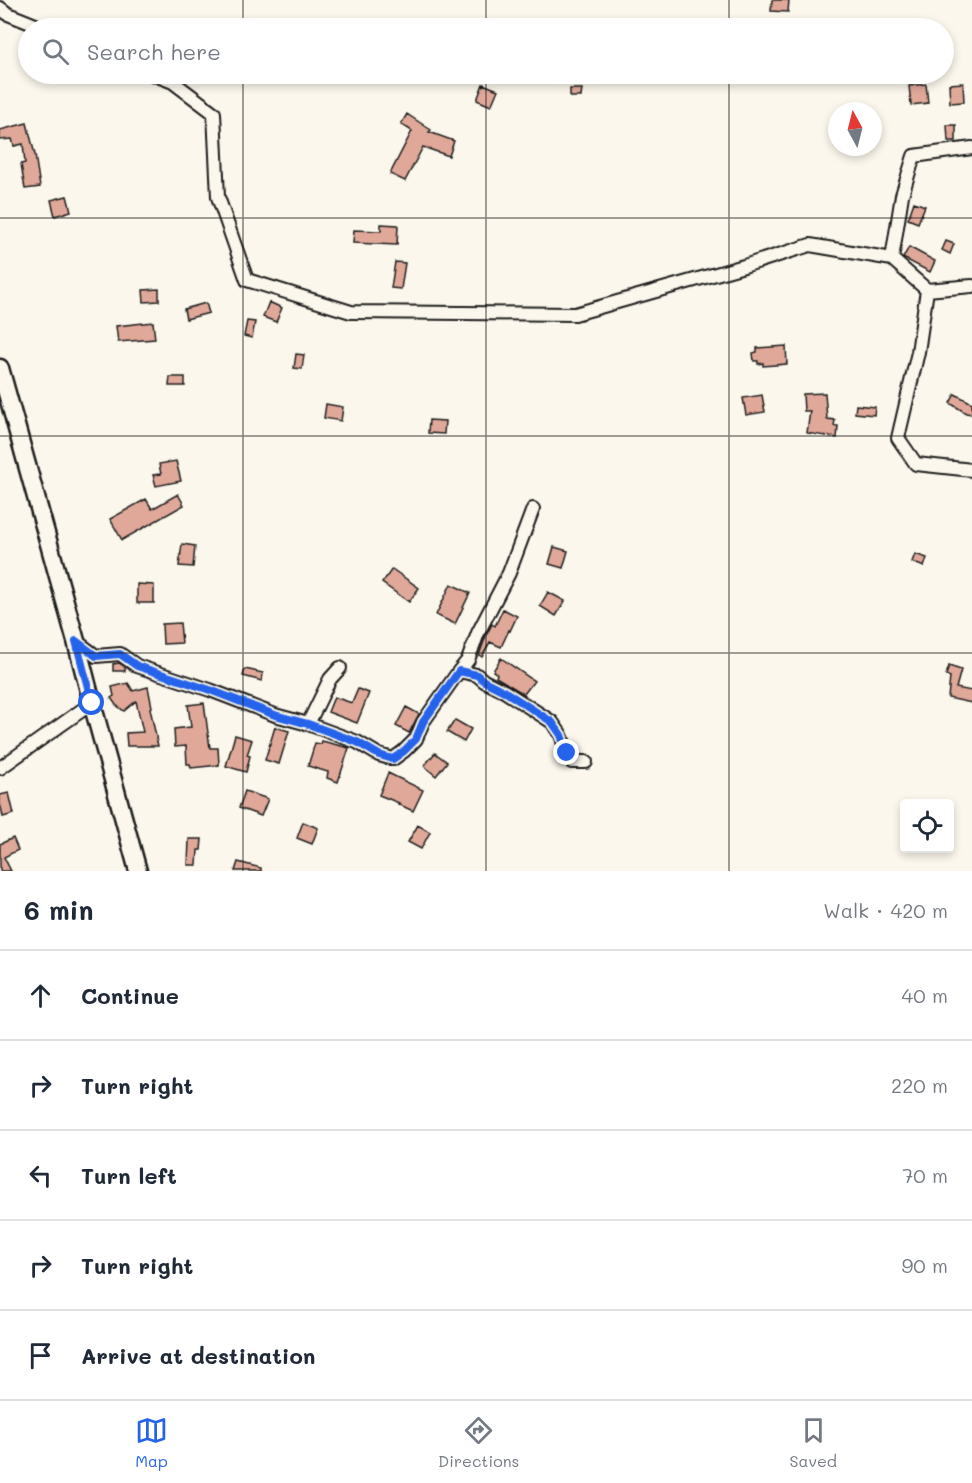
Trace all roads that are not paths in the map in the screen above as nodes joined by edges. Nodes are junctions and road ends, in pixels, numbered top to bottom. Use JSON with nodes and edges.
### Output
{"nodes":[{"id":1,"x":0,"y":8,"type":"edge"},
{"id":2,"x":18,"y":18,"type":"edge"},
{"id":3,"x":175,"y":84,"type":"edge"},
{"id":4,"x":972,"y":148,"type":"edge"},
{"id":5,"x":892,"y":259,"type":"junction"},
{"id":6,"x":972,"y":286,"type":"edge"},
{"id":7,"x":927,"y":290,"type":"junction"},
{"id":8,"x":0,"y":368,"type":"edge"},
{"id":9,"x":972,"y":470,"type":"edge"},
{"id":10,"x":533,"y":509,"type":"dead end"},
{"id":11,"x":76,"y":641,"type":"junction"},
{"id":12,"x":340,"y":668,"type":"dead end"},
{"id":13,"x":459,"y":671,"type":"junction"},
{"id":14,"x":92,"y":703,"type":"junction"},
{"id":15,"x":308,"y":724,"type":"junction"},
{"id":16,"x":586,"y":762,"type":"dead end"},
{"id":17,"x":0,"y":768,"type":"edge"},
{"id":18,"x":138,"y":871,"type":"edge"}],
"edges":[{"from":1,"to":2,"type":"street"},
{"from":3,"to":5,"type":"street"},
{"from":4,"to":5,"type":"street"},
{"from":5,"to":7,"type":"street"},
{"from":6,"to":7,"type":"street"},
{"from":7,"to":9,"type":"street"},
{"from":8,"to":11,"type":"main road"},
{"from":10,"to":13,"type":"street"},
{"from":11,"to":14,"type":"main road"},
{"from":11,"to":15,"type":"street"},
{"from":12,"to":15,"type":"street"},
{"from":13,"to":15,"type":"street"},
{"from":13,"to":16,"type":"street"},
{"from":14,"to":17,"type":"street"},
{"from":14,"to":18,"type":"main road"}]}
